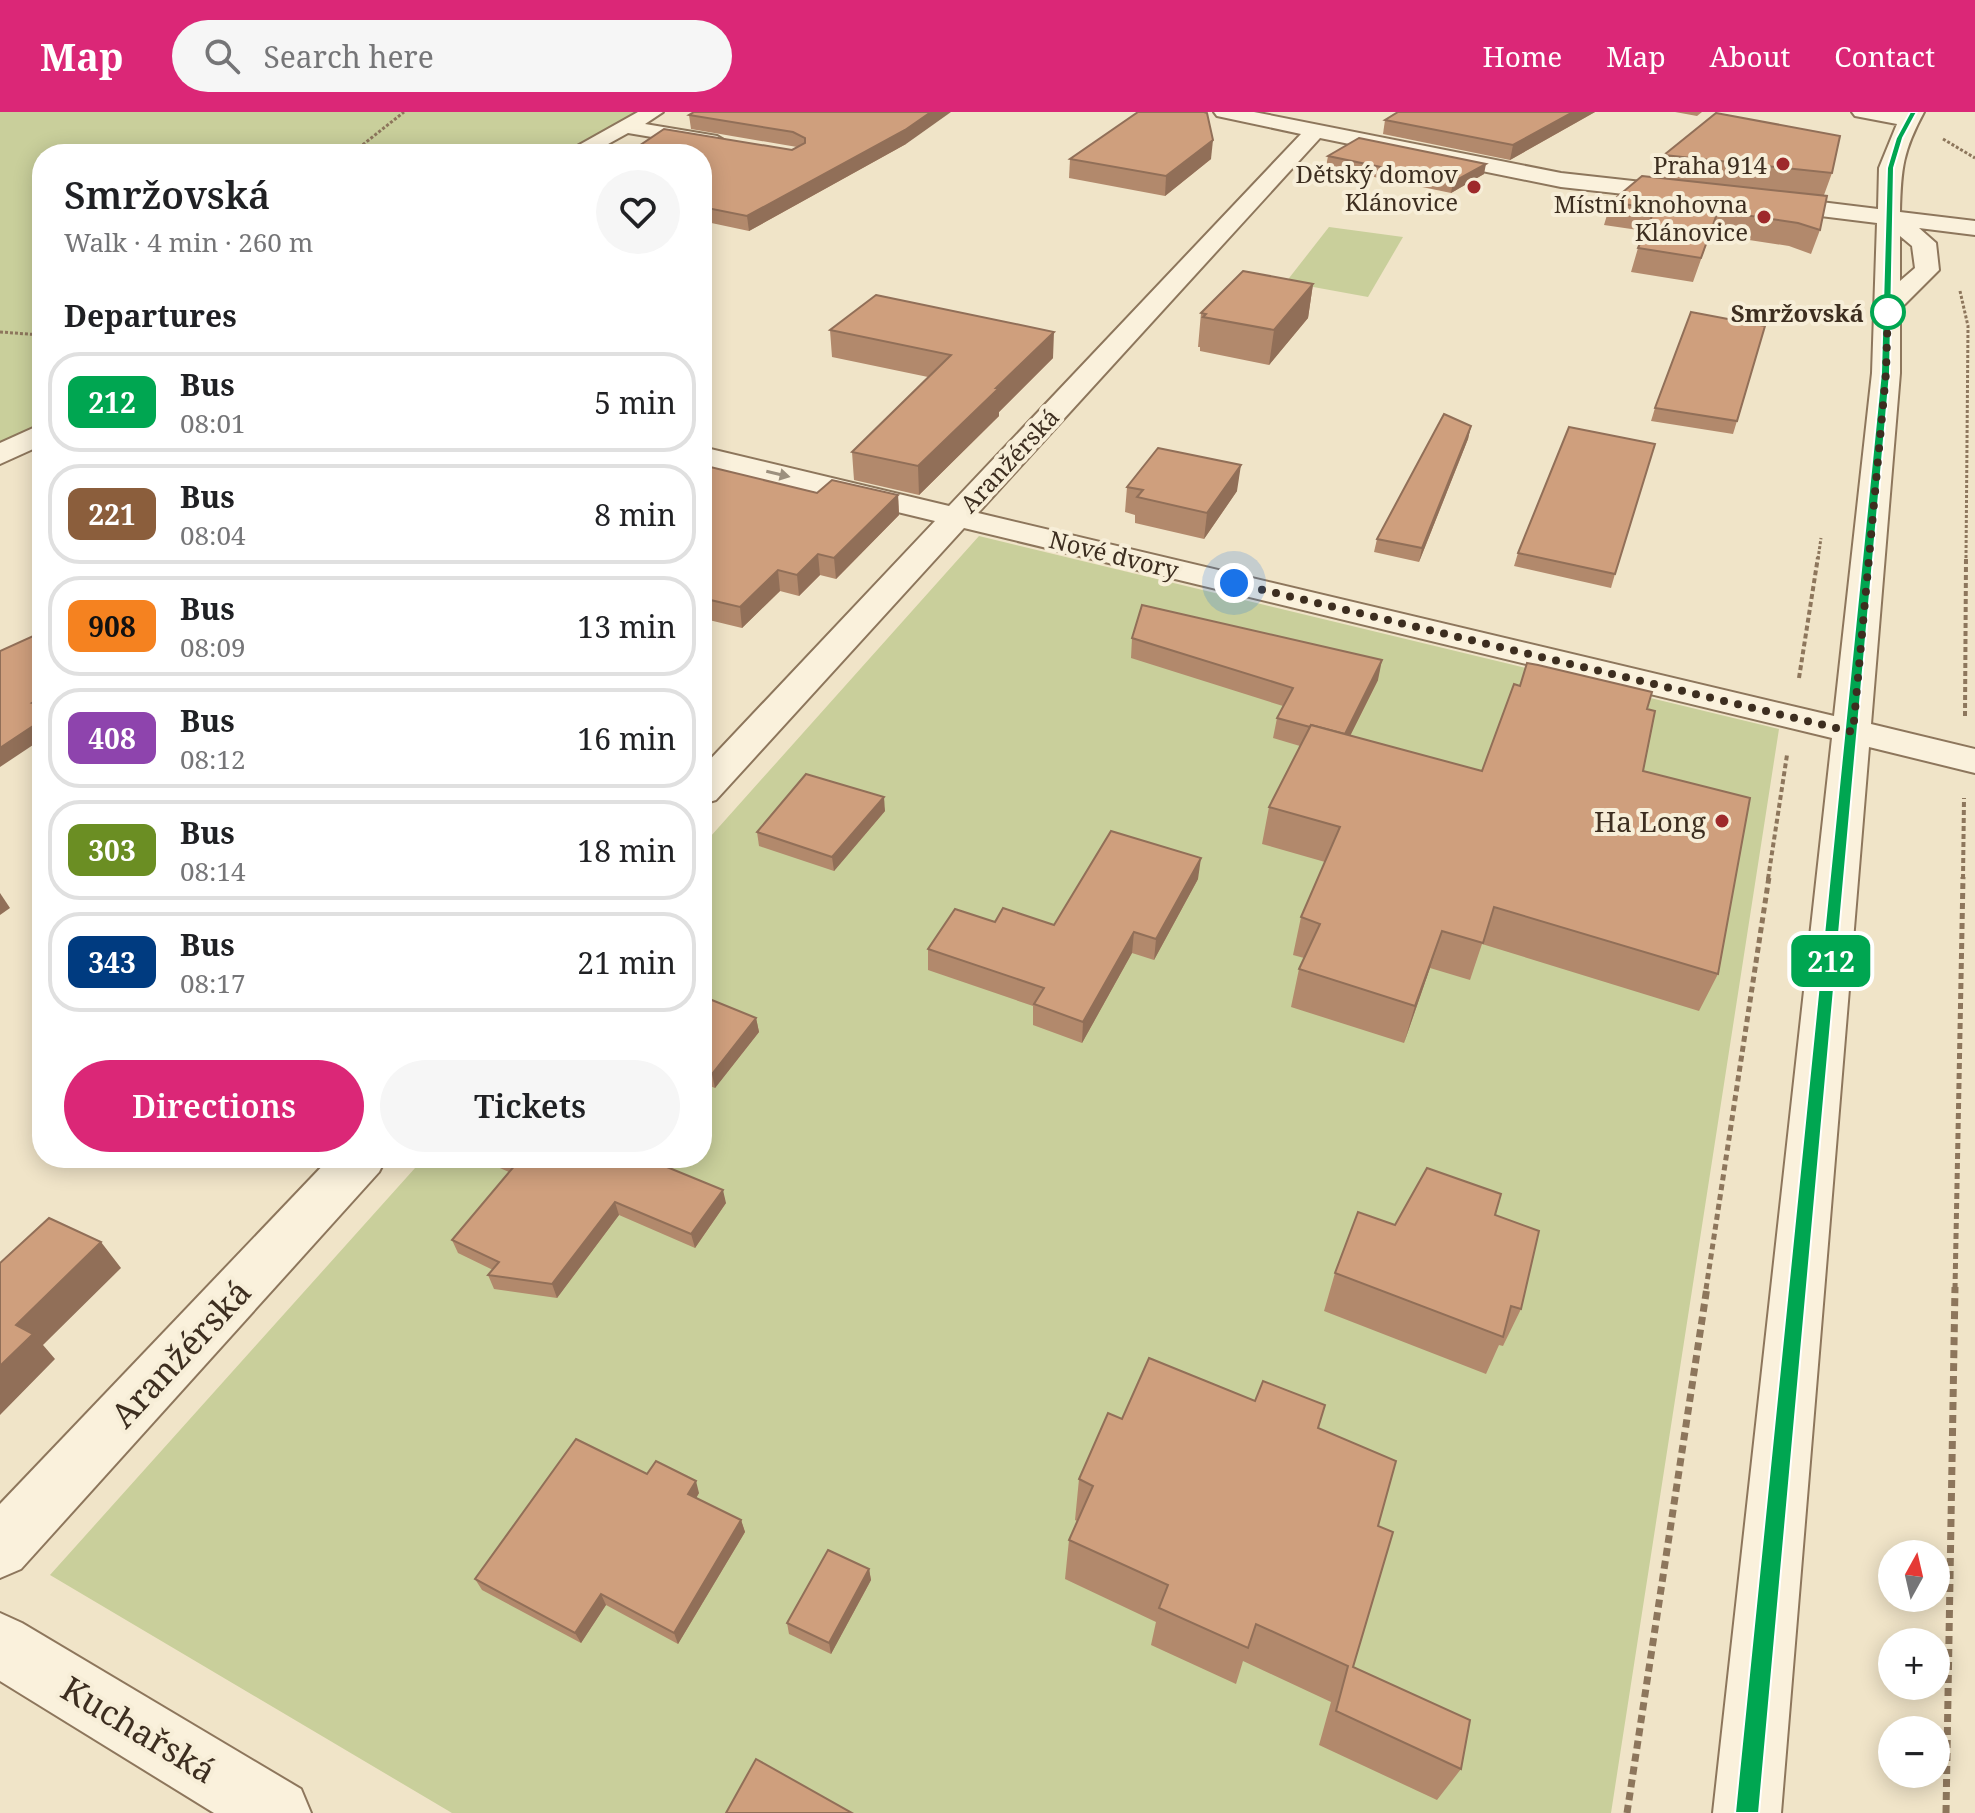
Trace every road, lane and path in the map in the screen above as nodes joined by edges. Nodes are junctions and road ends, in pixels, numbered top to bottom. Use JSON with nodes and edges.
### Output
{"nodes":[{"id":1,"x":404,"y":112,"type":"edge"},
{"id":2,"x":654,"y":112,"type":"edge"},
{"id":3,"x":1224,"y":112,"type":"edge"},
{"id":4,"x":1862,"y":112,"type":"edge"},
{"id":5,"x":1911,"y":116,"type":"edge"},
{"id":6,"x":626,"y":127,"type":"junction"},
{"id":7,"x":1316,"y":130,"type":"junction"},
{"id":8,"x":1939,"y":136,"type":"dead end"},
{"id":9,"x":364,"y":144,"type":"edge"},
{"id":10,"x":593,"y":144,"type":"edge"},
{"id":11,"x":733,"y":145,"type":"edge"},
{"id":12,"x":1975,"y":158,"type":"edge"},
{"id":13,"x":1715,"y":197,"type":"edge"},
{"id":14,"x":1746,"y":200,"type":"edge"},
{"id":15,"x":1890,"y":217,"type":"junction"},
{"id":16,"x":1975,"y":228,"type":"edge"},
{"id":17,"x":1959,"y":285,"type":"dead end"},
{"id":18,"x":1888,"y":306,"type":"junction"},
{"id":19,"x":1972,"y":325,"type":"edge"},
{"id":20,"x":0,"y":332,"type":"edge"},
{"id":21,"x":32,"y":334,"type":"edge"},
{"id":22,"x":32,"y":438,"type":"edge"},
{"id":23,"x":0,"y":455,"type":"edge"},
{"id":24,"x":712,"y":458,"type":"edge"},
{"id":25,"x":957,"y":516,"type":"junction"},
{"id":26,"x":1822,"y":529,"type":"dead end"},
{"id":27,"x":1793,"y":717,"type":"junction"},
{"id":28,"x":1853,"y":732,"type":"junction"},
{"id":29,"x":1970,"y":760,"type":"edge"},
{"id":30,"x":712,"y":780,"type":"edge"},
{"id":31,"x":352,"y":1168,"type":"edge"},
{"id":32,"x":0,"y":1548,"type":"edge"},
{"id":33,"x":0,"y":1645,"type":"edge"},
{"id":34,"x":277,"y":1813,"type":"edge"},
{"id":35,"x":1627,"y":1813,"type":"edge"},
{"id":36,"x":1747,"y":1813,"type":"edge"},
{"id":37,"x":1946,"y":1813,"type":"edge"}],
"edges":[{"from":1,"to":9,"type":"path"},
{"from":2,"to":6,"type":"street"},
{"from":3,"to":7,"type":"street"},
{"from":4,"to":5,"type":"street"},
{"from":5,"to":15,"type":"street"},
{"from":6,"to":10,"type":"street"},
{"from":6,"to":11,"type":"street"},
{"from":7,"to":13,"type":"street"},
{"from":7,"to":25,"type":"street","name":"Aranžérská"},
{"from":8,"to":12,"type":"path"},
{"from":14,"to":15,"type":"street"},
{"from":15,"to":16,"type":"street"},
{"from":15,"to":18,"type":"street"},
{"from":15,"to":18,"type":"street"},
{"from":17,"to":19,"type":"path"},
{"from":18,"to":28,"type":"street"},
{"from":19,"to":29,"type":"path"},
{"from":20,"to":21,"type":"path"},
{"from":22,"to":23,"type":"street"},
{"from":24,"to":25,"type":"street","name":"Nové dvory","one_way":true},
{"from":25,"to":27,"type":"street","name":"Nové dvory"},
{"from":25,"to":30,"type":"street","name":"Aranžérská"},
{"from":26,"to":27,"type":"path"},
{"from":27,"to":28,"type":"street","name":"Nové dvory"},
{"from":27,"to":35,"type":"path"},
{"from":28,"to":29,"type":"street","name":"Nové dvory"},
{"from":28,"to":36,"type":"street"},
{"from":29,"to":37,"type":"path"},
{"from":31,"to":32,"type":"street","name":"Aranžérská"},
{"from":33,"to":34,"type":"street","name":"Kuchařská"}]}
